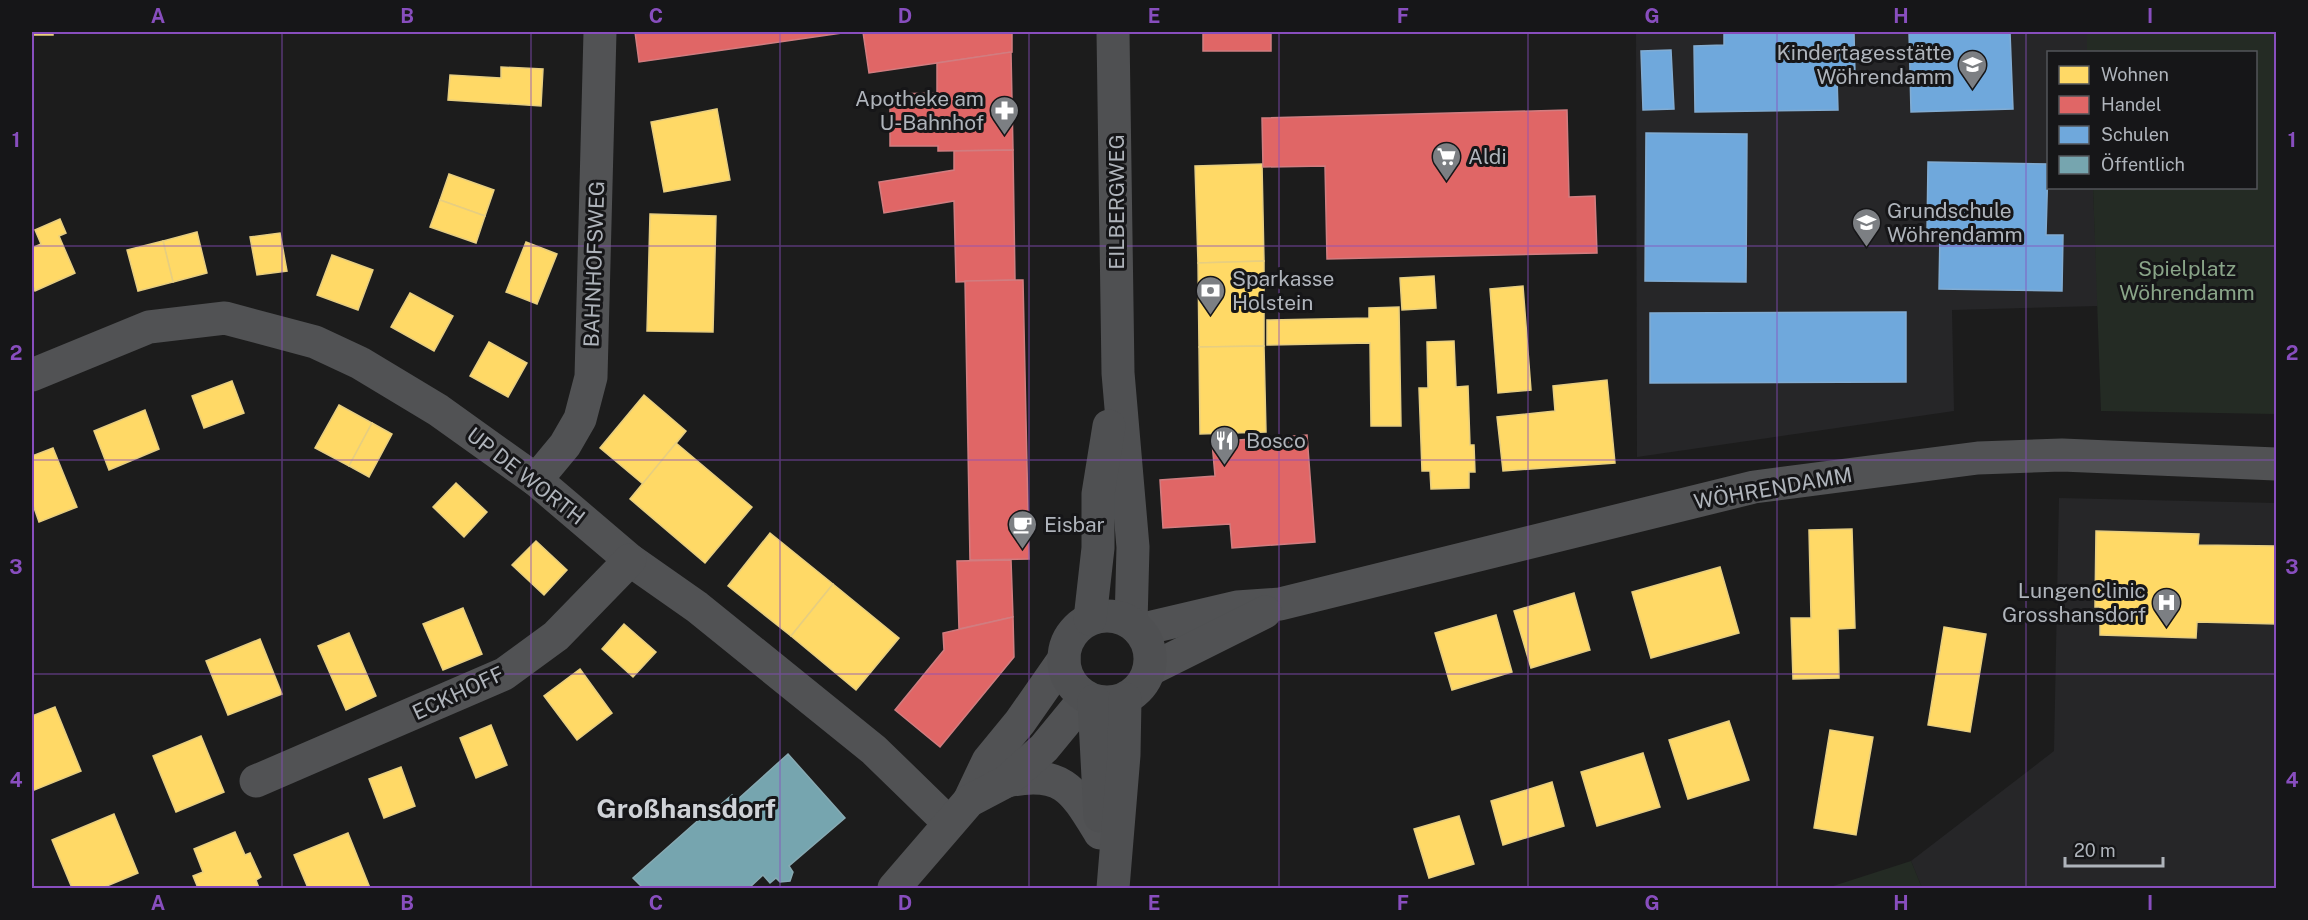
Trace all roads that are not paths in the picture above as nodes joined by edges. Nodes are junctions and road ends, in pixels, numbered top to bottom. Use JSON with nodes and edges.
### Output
{"nodes":[{"id":1,"x":600,"y":32,"type":"edge"},
{"id":2,"x":1113,"y":32,"type":"edge"},
{"id":3,"x":1118,"y":373,"type":"junction"},
{"id":4,"x":32,"y":375,"type":"edge"},
{"id":5,"x":2277,"y":464,"type":"edge"},
{"id":6,"x":536,"y":480,"type":"junction"},
{"id":7,"x":630,"y":560,"type":"junction"},
{"id":8,"x":1280,"y":604,"type":"junction"},
{"id":9,"x":1090,"y":619,"type":"junction"},
{"id":10,"x":1135,"y":626,"type":"junction"},
{"id":11,"x":1064,"y":659,"type":"junction"},
{"id":12,"x":1149,"y":670,"type":"junction"},
{"id":13,"x":1102,"y":699,"type":"junction"},
{"id":14,"x":256,"y":781,"type":"dead end"},
{"id":15,"x":1008,"y":781,"type":"junction"},
{"id":16,"x":959,"y":812,"type":"junction"},
{"id":17,"x":1100,"y":833,"type":"junction"},
{"id":18,"x":894,"y":888,"type":"edge"},
{"id":19,"x":1112,"y":888,"type":"edge"}],
"edges":[{"from":1,"to":6,"type":"street","name":"BAHNHOFSWEG"},
{"from":2,"to":3,"type":"main road","name":"EILBERGWEG"},
{"from":3,"to":9,"type":"main road","name":"EILBERGWEG"},
{"from":3,"to":10,"type":"main road","name":"EILBERGWEG"},
{"from":4,"to":6,"type":"street","name":"UP DE WORTH"},
{"from":5,"to":8,"type":"street","name":"WÖHRENDAMM"},
{"from":6,"to":7,"type":"street","name":"UP DE WORTH"},
{"from":7,"to":14,"type":"street","name":"ECKHOFF"},
{"from":7,"to":16,"type":"street","name":"UP DE WORTH"},
{"from":8,"to":10,"type":"street","name":"WÖHRENDAMM"},
{"from":8,"to":12,"type":"street","name":"WÖHRENDAMM"},
{"from":9,"to":10,"type":"main road","name":"WÖHRENDAMM"},
{"from":9,"to":11,"type":"main road","name":"WÖHRENDAMM"},
{"from":10,"to":12,"type":"main road"},
{"from":11,"to":13,"type":"main road"},
{"from":11,"to":16,"type":"street","name":"WÖHRENDAMM"},
{"from":12,"to":13,"type":"main road","name":"WÖHRENDAMM"},
{"from":13,"to":15,"type":"street","name":"WÖHRENDAMM"},
{"from":13,"to":17,"type":"main road"},
{"from":13,"to":19,"type":"main road"},
{"from":15,"to":16,"type":"street","name":"WÖHRENDAMM"},
{"from":15,"to":17,"type":"street","name":"WÖHRENDAMM"},
{"from":16,"to":18,"type":"street","name":"WÖHRENDAMM"},
{"from":17,"to":19,"type":"main road"}]}
